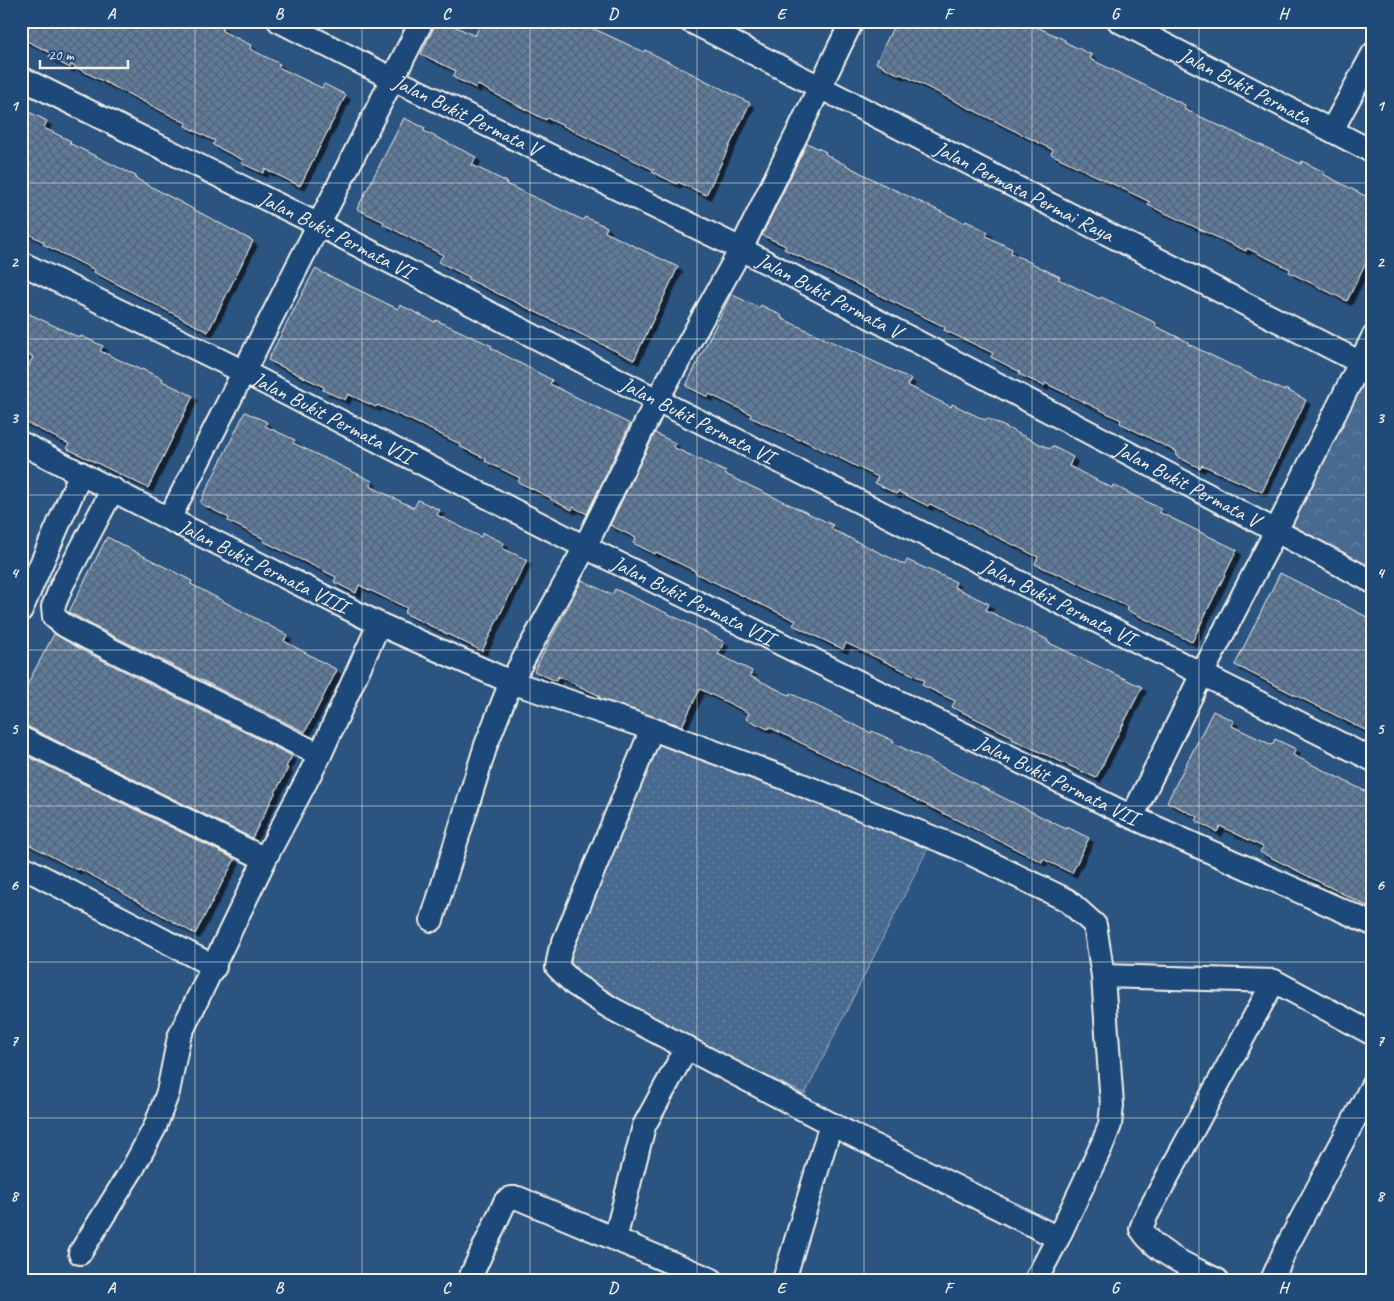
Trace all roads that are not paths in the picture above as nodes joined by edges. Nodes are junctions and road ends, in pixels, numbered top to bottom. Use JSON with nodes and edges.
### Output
{"nodes":[{"id":1,"x":279,"y":21,"type":"edge"},
{"id":2,"x":422,"y":21,"type":"edge"},
{"id":3,"x":690,"y":21,"type":"edge"},
{"id":4,"x":852,"y":21,"type":"edge"},
{"id":5,"x":1119,"y":21,"type":"edge"},
{"id":6,"x":1373,"y":54,"type":"edge"},
{"id":7,"x":21,"y":78,"type":"edge"},
{"id":8,"x":393,"y":79,"type":"junction"},
{"id":9,"x":820,"y":87,"type":"junction"},
{"id":10,"x":1332,"y":130,"type":"junction"},
{"id":11,"x":1373,"y":152,"type":"edge"},
{"id":12,"x":319,"y":225,"type":"junction"},
{"id":13,"x":741,"y":249,"type":"junction"},
{"id":14,"x":21,"y":264,"type":"edge"},
{"id":15,"x":1373,"y":337,"type":"edge"},
{"id":16,"x":1366,"y":365,"type":"edge"},
{"id":17,"x":244,"y":372,"type":"junction"},
{"id":18,"x":657,"y":400,"type":"junction"},
{"id":19,"x":21,"y":443,"type":"edge"},
{"id":20,"x":81,"y":473,"type":"junction"},
{"id":21,"x":113,"y":489,"type":"junction"},
{"id":22,"x":169,"y":519,"type":"junction"},
{"id":23,"x":1276,"y":531,"type":"junction"},
{"id":24,"x":585,"y":547,"type":"junction"},
{"id":25,"x":1373,"y":582,"type":"edge"},
{"id":26,"x":21,"y":610,"type":"edge"},
{"id":27,"x":379,"y":624,"type":"junction"},
{"id":28,"x":1202,"y":674,"type":"junction"},
{"id":29,"x":511,"y":682,"type":"junction"},
{"id":30,"x":652,"y":729,"type":"junction"},
{"id":31,"x":21,"y":738,"type":"edge"},
{"id":32,"x":320,"y":755,"type":"junction"},
{"id":33,"x":1373,"y":760,"type":"edge"},
{"id":34,"x":1132,"y":817,"type":"junction"},
{"id":35,"x":265,"y":859,"type":"junction"},
{"id":36,"x":21,"y":866,"type":"edge"},
{"id":37,"x":432,"y":920,"type":"dead end"},
{"id":38,"x":1373,"y":924,"type":"edge"},
{"id":39,"x":214,"y":967,"type":"junction"},
{"id":40,"x":1103,"y":976,"type":"junction"},
{"id":41,"x":1274,"y":981,"type":"junction"},
{"id":42,"x":1373,"y":1034,"type":"edge"},
{"id":43,"x":687,"y":1047,"type":"junction"},
{"id":44,"x":1373,"y":1084,"type":"edge"},
{"id":45,"x":831,"y":1124,"type":"junction"},
{"id":46,"x":1058,"y":1238,"type":"junction"},
{"id":47,"x":615,"y":1239,"type":"junction"},
{"id":48,"x":80,"y":1253,"type":"dead end"},
{"id":49,"x":469,"y":1280,"type":"edge"},
{"id":50,"x":712,"y":1280,"type":"edge"},
{"id":51,"x":784,"y":1280,"type":"edge"},
{"id":52,"x":1036,"y":1280,"type":"edge"},
{"id":53,"x":1216,"y":1280,"type":"edge"},
{"id":54,"x":1272,"y":1280,"type":"edge"}],
"edges":[{"from":1,"to":8,"type":"street","name":"Jalan Bukit Permata V"},
{"from":2,"to":8,"type":"street"},
{"from":3,"to":9,"type":"street","name":"Jalan Permata Permai Raya"},
{"from":4,"to":9,"type":"street"},
{"from":5,"to":10,"type":"street","name":"Jalan Bukit Permata"},
{"from":6,"to":10,"type":"street"},
{"from":7,"to":12,"type":"street","name":"Jalan Bukit Permata VI"},
{"from":8,"to":12,"type":"street"},
{"from":8,"to":13,"type":"street","name":"Jalan Bukit Permata V"},
{"from":9,"to":13,"type":"street"},
{"from":9,"to":16,"type":"street","name":"Jalan Permata Permai Raya"},
{"from":10,"to":11,"type":"street","name":"Jalan Bukit Permata"},
{"from":12,"to":17,"type":"street"},
{"from":12,"to":18,"type":"street","name":"Jalan Bukit Permata VI"},
{"from":13,"to":18,"type":"street"},
{"from":13,"to":23,"type":"street","name":"Jalan Bukit Permata V"},
{"from":14,"to":17,"type":"street","name":"Jalan Bukit Permata VII"},
{"from":15,"to":16,"type":"street"},
{"from":16,"to":23,"type":"street"},
{"from":17,"to":22,"type":"street"},
{"from":17,"to":24,"type":"street","name":"Jalan Bukit Permata VII"},
{"from":18,"to":24,"type":"street"},
{"from":18,"to":28,"type":"street","name":"Jalan Bukit Permata VI"},
{"from":19,"to":20,"type":"street","name":"Jalan Bukit Permata VIII"},
{"from":20,"to":21,"type":"street","name":"Jalan Bukit Permata VIII"},
{"from":20,"to":26,"type":"street"},
{"from":21,"to":22,"type":"street","name":"Jalan Bukit Permata VIII"},
{"from":21,"to":32,"type":"street"},
{"from":22,"to":27,"type":"street","name":"Jalan Bukit Permata VIII"},
{"from":23,"to":25,"type":"street","name":"Jalan Bukit Permata V"},
{"from":23,"to":28,"type":"street"},
{"from":24,"to":29,"type":"street"},
{"from":24,"to":34,"type":"street","name":"Jalan Bukit Permata VII"},
{"from":27,"to":29,"type":"street","name":"Jalan Bukit Permata VIII"},
{"from":27,"to":32,"type":"street"},
{"from":28,"to":33,"type":"street","name":"Jalan Bukit Permata VI"},
{"from":28,"to":34,"type":"street"},
{"from":29,"to":30,"type":"street","name":"Jalan Bukit Permata VIII"},
{"from":29,"to":37,"type":"street"},
{"from":30,"to":40,"type":"street","name":"Jalan Bukit Permata VIII"},
{"from":30,"to":43,"type":"street"},
{"from":31,"to":35,"type":"street"},
{"from":32,"to":35,"type":"street"},
{"from":34,"to":38,"type":"street","name":"Jalan Bukit Permata VII"},
{"from":35,"to":39,"type":"street"},
{"from":36,"to":39,"type":"street"},
{"from":39,"to":48,"type":"street"},
{"from":40,"to":41,"type":"street"},
{"from":40,"to":46,"type":"street","name":"Jalan Bukit Permata VIII"},
{"from":41,"to":42,"type":"street"},
{"from":41,"to":53,"type":"street"},
{"from":43,"to":45,"type":"street"},
{"from":43,"to":47,"type":"street"},
{"from":44,"to":54,"type":"street"},
{"from":45,"to":46,"type":"street"},
{"from":45,"to":51,"type":"street"},
{"from":46,"to":52,"type":"street","name":"Jalan Bukit Permata VIII"},
{"from":47,"to":49,"type":"street"},
{"from":47,"to":50,"type":"street"}]}
